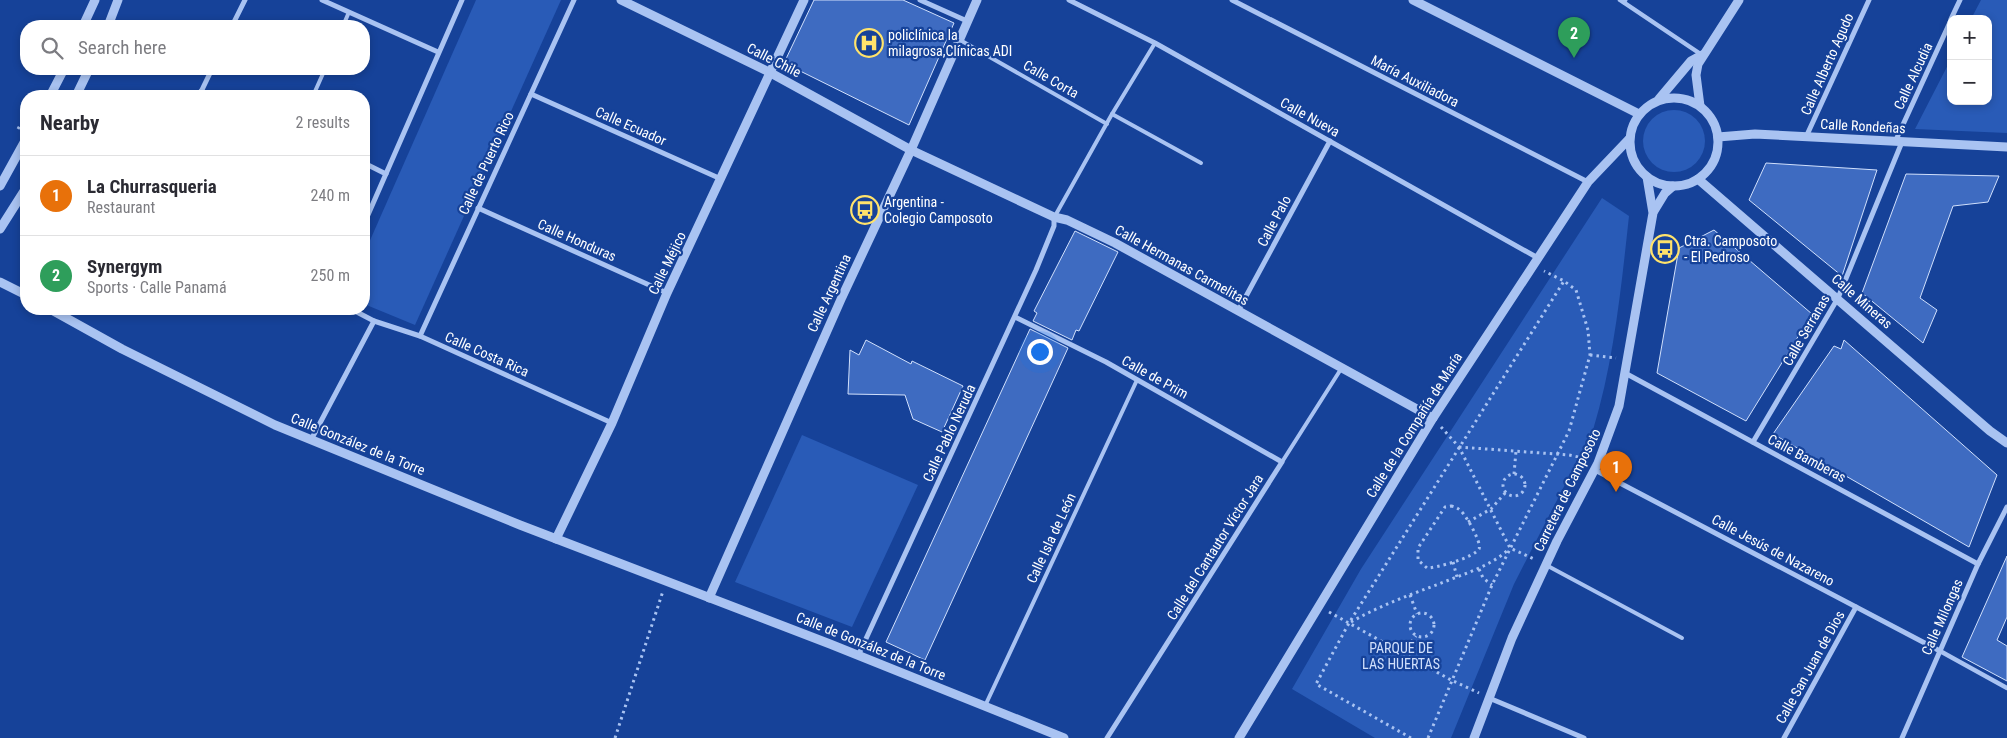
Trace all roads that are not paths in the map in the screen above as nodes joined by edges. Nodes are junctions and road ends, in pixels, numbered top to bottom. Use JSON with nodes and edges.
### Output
{"nodes":[{"id":1,"x":94,"y":0,"type":"edge"},
{"id":2,"x":118,"y":0,"type":"edge"},
{"id":3,"x":245,"y":0,"type":"edge"},
{"id":4,"x":322,"y":0,"type":"edge"},
{"id":5,"x":462,"y":0,"type":"edge"},
{"id":6,"x":574,"y":0,"type":"edge"},
{"id":7,"x":621,"y":0,"type":"edge"},
{"id":8,"x":804,"y":0,"type":"edge"},
{"id":9,"x":920,"y":0,"type":"edge"},
{"id":10,"x":977,"y":0,"type":"edge"},
{"id":11,"x":1069,"y":0,"type":"edge"},
{"id":12,"x":1232,"y":0,"type":"edge"},
{"id":13,"x":1413,"y":0,"type":"edge"},
{"id":14,"x":1739,"y":0,"type":"edge"},
{"id":15,"x":1868,"y":0,"type":"edge"},
{"id":16,"x":1960,"y":0,"type":"edge"},
{"id":17,"x":1623,"y":1,"type":"edge"},
{"id":18,"x":349,"y":12,"type":"junction"},
{"id":19,"x":1953,"y":15,"type":"edge"},
{"id":20,"x":86,"y":20,"type":"edge"},
{"id":21,"x":110,"y":20,"type":"edge"},
{"id":22,"x":235,"y":20,"type":"edge"},
{"id":23,"x":346,"y":20,"type":"edge"},
{"id":24,"x":367,"y":20,"type":"edge"},
{"id":25,"x":370,"y":21,"type":"edge"},
{"id":26,"x":967,"y":21,"type":"junction"},
{"id":27,"x":1947,"y":28,"type":"edge"},
{"id":28,"x":958,"y":39,"type":"junction"},
{"id":29,"x":1155,"y":43,"type":"junction"},
{"id":30,"x":438,"y":52,"type":"junction"},
{"id":31,"x":1702,"y":55,"type":"junction"},
{"id":32,"x":769,"y":72,"type":"junction"},
{"id":33,"x":61,"y":75,"type":"edge"},
{"id":34,"x":86,"y":75,"type":"edge"},
{"id":35,"x":209,"y":75,"type":"edge"},
{"id":36,"x":322,"y":75,"type":"edge"},
{"id":37,"x":53,"y":90,"type":"edge"},
{"id":38,"x":79,"y":90,"type":"edge"},
{"id":39,"x":202,"y":90,"type":"edge"},
{"id":40,"x":316,"y":90,"type":"edge"},
{"id":41,"x":531,"y":94,"type":"junction"},
{"id":42,"x":1658,"y":100,"type":"junction"},
{"id":43,"x":1700,"y":106,"type":"junction"},
{"id":44,"x":1112,"y":114,"type":"junction"},
{"id":45,"x":1639,"y":114,"type":"junction"},
{"id":46,"x":1107,"y":124,"type":"junction"},
{"id":47,"x":1718,"y":137,"type":"junction"},
{"id":48,"x":1806,"y":137,"type":"junction"},
{"id":49,"x":1630,"y":139,"type":"junction"},
{"id":50,"x":1330,"y":141,"type":"junction"},
{"id":51,"x":1899,"y":142,"type":"junction"},
{"id":52,"x":2007,"y":147,"type":"edge"},
{"id":53,"x":911,"y":150,"type":"junction"},
{"id":54,"x":20,"y":151,"type":"edge"},
{"id":55,"x":1201,"y":164,"type":"dead end"},
{"id":56,"x":370,"y":166,"type":"edge"},
{"id":57,"x":386,"y":174,"type":"junction"},
{"id":58,"x":1647,"y":177,"type":"junction"},
{"id":59,"x":721,"y":179,"type":"junction"},
{"id":60,"x":1698,"y":179,"type":"junction"},
{"id":61,"x":1588,"y":182,"type":"junction"},
{"id":62,"x":0,"y":186,"type":"edge"},
{"id":63,"x":1673,"y":186,"type":"junction"},
{"id":64,"x":20,"y":197,"type":"edge"},
{"id":65,"x":478,"y":208,"type":"junction"},
{"id":66,"x":370,"y":210,"type":"edge"},
{"id":67,"x":1653,"y":213,"type":"junction"},
{"id":68,"x":1054,"y":218,"type":"junction"},
{"id":69,"x":0,"y":229,"type":"edge"},
{"id":70,"x":1535,"y":262,"type":"junction"},
{"id":71,"x":0,"y":282,"type":"edge"},
{"id":72,"x":20,"y":292,"type":"edge"},
{"id":73,"x":667,"y":293,"type":"junction"},
{"id":74,"x":1838,"y":298,"type":"junction"},
{"id":75,"x":1238,"y":311,"type":"junction"},
{"id":76,"x":61,"y":315,"type":"edge"},
{"id":77,"x":362,"y":315,"type":"edge"},
{"id":78,"x":1015,"y":317,"type":"junction"},
{"id":79,"x":374,"y":321,"type":"junction"},
{"id":80,"x":420,"y":336,"type":"junction"},
{"id":81,"x":1342,"y":368,"type":"junction"},
{"id":82,"x":1625,"y":372,"type":"junction"},
{"id":83,"x":1137,"y":380,"type":"junction"},
{"id":84,"x":1433,"y":418,"type":"junction"},
{"id":85,"x":612,"y":423,"type":"junction"},
{"id":86,"x":310,"y":440,"type":"junction"},
{"id":87,"x":1753,"y":442,"type":"junction"},
{"id":88,"x":2007,"y":443,"type":"edge"},
{"id":89,"x":1282,"y":462,"type":"junction"},
{"id":90,"x":1596,"y":467,"type":"junction"},
{"id":91,"x":2007,"y":507,"type":"edge"},
{"id":92,"x":556,"y":539,"type":"junction"},
{"id":93,"x":1978,"y":564,"type":"junction"},
{"id":94,"x":1546,"y":565,"type":"junction"},
{"id":95,"x":666,"y":581,"type":"joint"},
{"id":96,"x":709,"y":598,"type":"junction"},
{"id":97,"x":1856,"y":607,"type":"junction"},
{"id":98,"x":1682,"y":638,"type":"dead end"},
{"id":99,"x":1940,"y":651,"type":"junction"},
{"id":100,"x":858,"y":656,"type":"junction"},
{"id":101,"x":2007,"y":688,"type":"edge"},
{"id":102,"x":1489,"y":698,"type":"junction"},
{"id":103,"x":985,"y":706,"type":"junction"},
{"id":104,"x":1064,"y":738,"type":"edge"},
{"id":105,"x":1107,"y":738,"type":"edge"},
{"id":106,"x":1239,"y":738,"type":"edge"},
{"id":107,"x":1474,"y":738,"type":"edge"},
{"id":108,"x":1584,"y":738,"type":"edge"},
{"id":109,"x":1784,"y":738,"type":"edge"},
{"id":110,"x":1902,"y":738,"type":"edge"}],
"edges":[{"from":1,"to":20,"type":"street"},
{"from":2,"to":21,"type":"street"},
{"from":3,"to":22,"type":"street"},
{"from":4,"to":18,"type":"street"},
{"from":5,"to":30,"type":"street"},
{"from":6,"to":41,"type":"street","name":"Calle de Puerto Rico"},
{"from":7,"to":32,"type":"street","name":"Calle Chile"},
{"from":8,"to":32,"type":"street","name":"Calle Méjico"},
{"from":9,"to":26,"type":"street"},
{"from":10,"to":26,"type":"street","name":"Calle Argentina"},
{"from":11,"to":29,"type":"street","name":"Calle Nueva"},
{"from":12,"to":61,"type":"street","name":"María Auxiliadora"},
{"from":13,"to":45,"type":"street"},
{"from":14,"to":31,"type":"street"},
{"from":15,"to":48,"type":"street","name":"Calle Alberto Agudo"},
{"from":16,"to":19,"type":"street","name":"Calle Alcudia"},
{"from":17,"to":31,"type":"street"},
{"from":18,"to":23,"type":"lane"},
{"from":18,"to":24,"type":"street"},
{"from":25,"to":30,"type":"street"},
{"from":26,"to":28,"type":"street","name":"Calle Argentina"},
{"from":27,"to":51,"type":"street","name":"Calle Alcudia"},
{"from":28,"to":46,"type":"lane","name":"Calle Corta"},
{"from":28,"to":53,"type":"street","name":"Calle Argentina"},
{"from":29,"to":44,"type":"lane"},
{"from":29,"to":50,"type":"street","name":"Calle Nueva"},
{"from":30,"to":57,"type":"street"},
{"from":31,"to":42,"type":"street"},
{"from":31,"to":43,"type":"street"},
{"from":32,"to":53,"type":"street","name":"Calle Chile"},
{"from":32,"to":59,"type":"street","name":"Calle Méjico"},
{"from":33,"to":37,"type":"street"},
{"from":34,"to":38,"type":"street"},
{"from":35,"to":39,"type":"street"},
{"from":36,"to":40,"type":"lane"},
{"from":41,"to":59,"type":"street","name":"Calle Ecuador"},
{"from":41,"to":65,"type":"street","name":"Calle de Puerto Rico"},
{"from":42,"to":43,"type":"street"},
{"from":42,"to":45,"type":"street"},
{"from":43,"to":47,"type":"street"},
{"from":44,"to":46,"type":"lane"},
{"from":44,"to":55,"type":"lane"},
{"from":45,"to":49,"type":"street"},
{"from":46,"to":68,"type":"lane"},
{"from":47,"to":48,"type":"street","name":"Calle Rondeñas"},
{"from":47,"to":60,"type":"street"},
{"from":48,"to":51,"type":"street","name":"Calle Rondeñas"},
{"from":49,"to":58,"type":"street"},
{"from":49,"to":61,"type":"street","name":"Calle de la Compañía de María"},
{"from":50,"to":70,"type":"street","name":"Calle Nueva"},
{"from":50,"to":75,"type":"street","name":"Calle Palo"},
{"from":51,"to":52,"type":"street","name":"Calle Rondeñas"},
{"from":51,"to":74,"type":"street","name":"Calle Serranas"},
{"from":53,"to":68,"type":"street","name":"Calle Hermanas Carmelitas"},
{"from":53,"to":96,"type":"street","name":"Calle Argentina"},
{"from":54,"to":62,"type":"street"},
{"from":56,"to":57,"type":"street"},
{"from":57,"to":66,"type":"street"},
{"from":58,"to":63,"type":"street"},
{"from":58,"to":67,"type":"street","name":"Carretera de Camposoto"},
{"from":59,"to":73,"type":"street","name":"Calle Méjico"},
{"from":60,"to":63,"type":"street"},
{"from":60,"to":74,"type":"street","name":"Calle Mineras"},
{"from":61,"to":70,"type":"street","name":"Calle de la Compañía de María"},
{"from":63,"to":67,"type":"street","name":"Carretera de Camposoto"},
{"from":64,"to":69,"type":"street"},
{"from":65,"to":73,"type":"street","name":"Calle Honduras"},
{"from":65,"to":80,"type":"street","name":"Calle de Puerto Rico"},
{"from":67,"to":82,"type":"street","name":"Carretera de Camposoto"},
{"from":68,"to":75,"type":"street","name":"Calle Hermanas Carmelitas"},
{"from":68,"to":78,"type":"street","name":"Calle Pablo Neruda"},
{"from":70,"to":84,"type":"street","name":"Calle de la Compañía de María"},
{"from":71,"to":72,"type":"street"},
{"from":73,"to":85,"type":"street","name":"Calle Méjico"},
{"from":74,"to":87,"type":"street","name":"Calle Serranas"},
{"from":74,"to":88,"type":"street","name":"Calle Mineras"},
{"from":75,"to":81,"type":"street","name":"Calle Hermanas Carmelitas"},
{"from":76,"to":86,"type":"street","name":"Calle González de la Torre"},
{"from":77,"to":79,"type":"street","name":"Calle Costa Rica"},
{"from":78,"to":83,"type":"street","name":"Calle de Prim"},
{"from":78,"to":100,"type":"street","name":"Calle Pablo Neruda"},
{"from":79,"to":80,"type":"street","name":"Calle Costa Rica"},
{"from":79,"to":86,"type":"street"},
{"from":80,"to":85,"type":"street","name":"Calle Costa Rica"},
{"from":81,"to":84,"type":"street","name":"Calle Hermanas Carmelitas"},
{"from":81,"to":89,"type":"lane","name":"Calle del Cantautor Víctor Jara"},
{"from":82,"to":87,"type":"street","name":"Calle Bamberas"},
{"from":82,"to":90,"type":"street","name":"Carretera de Camposoto"},
{"from":83,"to":89,"type":"street","name":"Calle de Prim"},
{"from":83,"to":103,"type":"lane","name":"Calle Isla de León"},
{"from":84,"to":106,"type":"street","name":"Calle de la Compañía de María"},
{"from":85,"to":92,"type":"street","name":"Calle Méjico"},
{"from":86,"to":92,"type":"street","name":"Calle González de la Torre"},
{"from":87,"to":93,"type":"street","name":"Calle Bamberas"},
{"from":89,"to":105,"type":"street","name":"Calle del Cantautor Víctor Jara"},
{"from":90,"to":94,"type":"street","name":"Carretera de Camposoto"},
{"from":90,"to":97,"type":"street","name":"Calle Jesús de Nazareno"},
{"from":91,"to":93,"type":"street","name":"Calle Milongas"},
{"from":92,"to":95,"type":"street","name":"Calle González de la Torre"},
{"from":93,"to":99,"type":"street","name":"Calle Milongas"},
{"from":94,"to":98,"type":"lane"},
{"from":94,"to":102,"type":"street","name":"Carretera de Camposoto"},
{"from":95,"to":96,"type":"street","name":"Calle de González de la Torre"},
{"from":96,"to":100,"type":"street","name":"Calle de González de la Torre"},
{"from":97,"to":99,"type":"street","name":"Calle Jesús de Nazareno"},
{"from":97,"to":109,"type":"street","name":"Calle San Juan de Dios"},
{"from":99,"to":101,"type":"street"},
{"from":99,"to":110,"type":"street","name":"Calle Milongas"},
{"from":100,"to":103,"type":"street","name":"Calle de González de la Torre"},
{"from":102,"to":107,"type":"street","name":"Carretera de Camposoto"},
{"from":102,"to":108,"type":"street"},
{"from":103,"to":104,"type":"street","name":"Calle de González de la Torre"}]}
